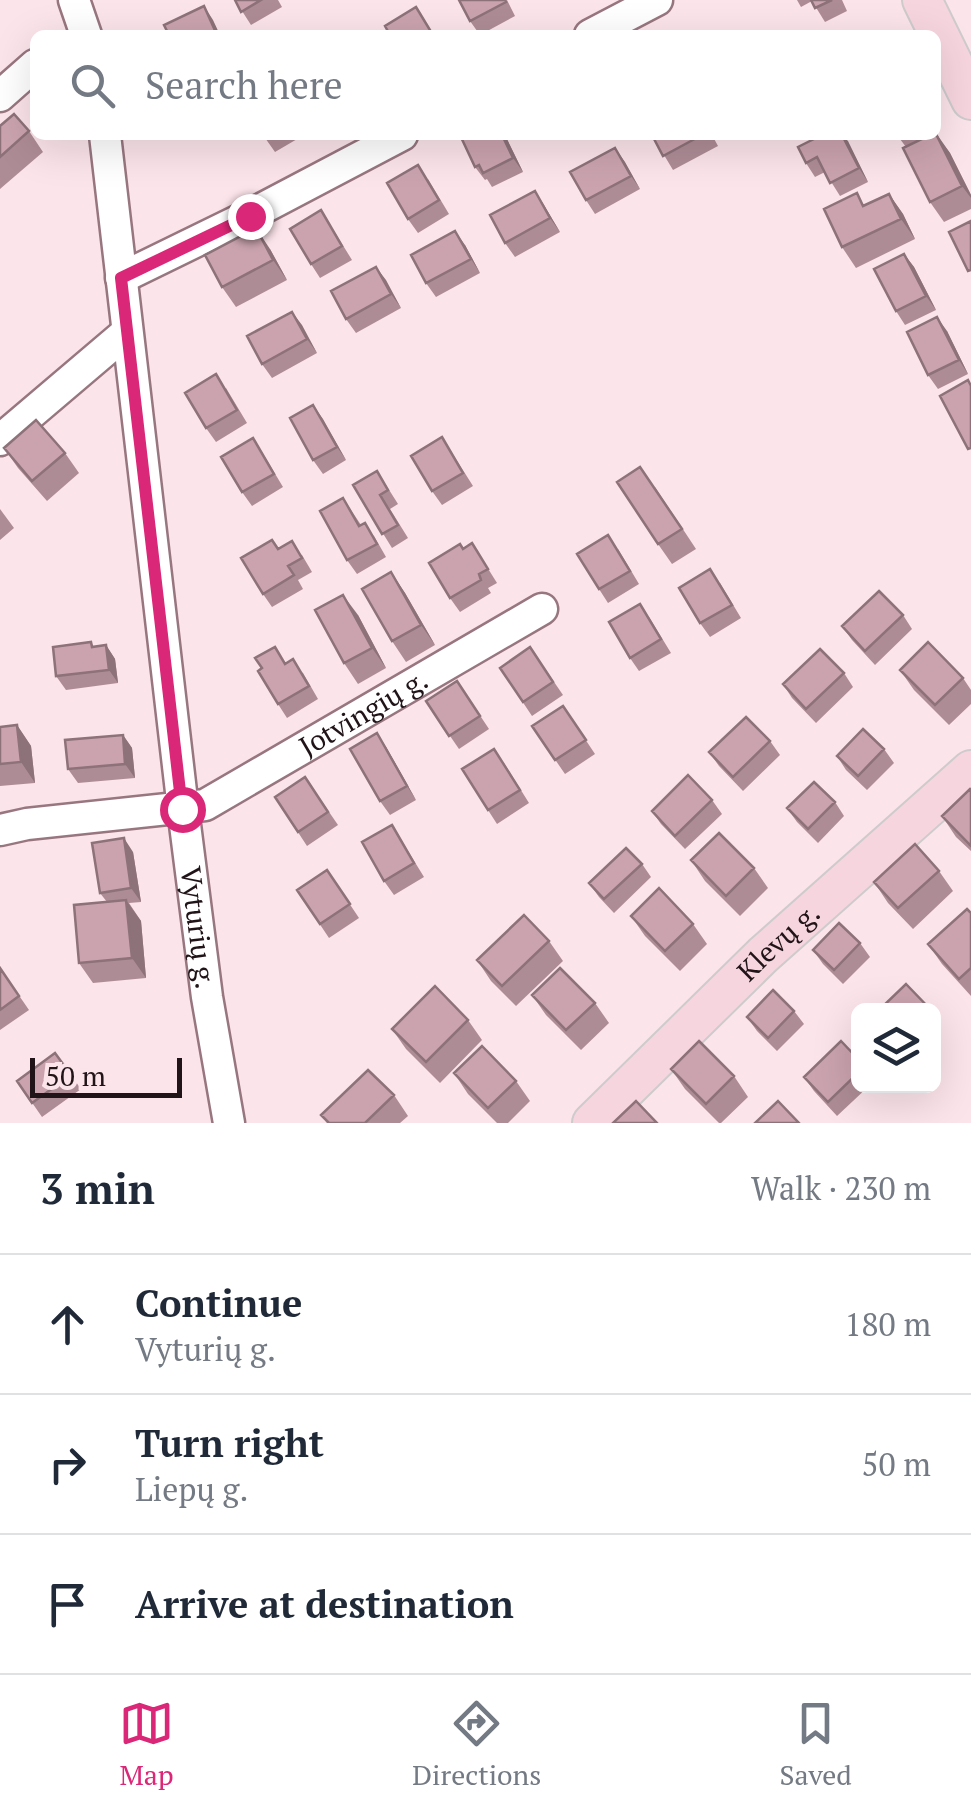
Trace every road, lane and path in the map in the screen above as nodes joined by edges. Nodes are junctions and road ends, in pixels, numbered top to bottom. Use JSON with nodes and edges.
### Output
{"nodes":[{"id":1,"x":656,"y":0,"type":"edge"},
{"id":2,"x":922,"y":0,"type":"edge"},
{"id":3,"x":599,"y":30,"type":"edge"},
{"id":4,"x":937,"y":30,"type":"edge"},
{"id":5,"x":941,"y":39,"type":"edge"},
{"id":6,"x":30,"y":70,"type":"edge"},
{"id":7,"x":0,"y":96,"type":"edge"},
{"id":8,"x":971,"y":100,"type":"edge"},
{"id":9,"x":106,"y":140,"type":"edge"},
{"id":10,"x":393,"y":140,"type":"edge"},
{"id":11,"x":121,"y":278,"type":"junction"},
{"id":12,"x":126,"y":332,"type":"junction"},
{"id":13,"x":0,"y":440,"type":"edge"},
{"id":14,"x":542,"y":609,"type":"dead end"},
{"id":15,"x":971,"y":770,"type":"edge"},
{"id":16,"x":182,"y":809,"type":"junction"},
{"id":17,"x":0,"y":830,"type":"edge"},
{"id":18,"x":229,"y":1123,"type":"edge"},
{"id":19,"x":592,"y":1123,"type":"edge"}],
"edges":[{"from":1,"to":3,"type":"street"},
{"from":2,"to":4,"type":"main road"},
{"from":5,"to":8,"type":"main road"},
{"from":6,"to":7,"type":"street"},
{"from":9,"to":11,"type":"street","name":"Vyturių g."},
{"from":10,"to":11,"type":"street"},
{"from":11,"to":12,"type":"street","name":"Vyturių g."},
{"from":12,"to":13,"type":"street"},
{"from":12,"to":16,"type":"street","name":"Vyturių g."},
{"from":14,"to":16,"type":"street","name":"Jotvingių g."},
{"from":15,"to":19,"type":"main road","name":"Klevų g."},
{"from":16,"to":17,"type":"street","name":"Jotvingių g."},
{"from":16,"to":18,"type":"street","name":"Vyturių g."}]}
